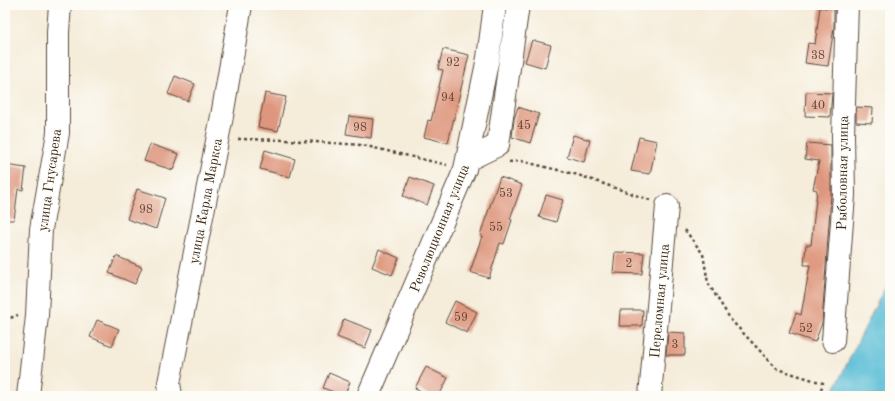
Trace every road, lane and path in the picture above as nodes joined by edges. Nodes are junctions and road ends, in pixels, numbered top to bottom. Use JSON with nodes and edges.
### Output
{"nodes":[{"id":1,"x":60,"y":5,"type":"edge"},
{"id":2,"x":241,"y":5,"type":"edge"},
{"id":3,"x":495,"y":5,"type":"edge"},
{"id":4,"x":518,"y":5,"type":"edge"},
{"id":5,"x":847,"y":5,"type":"edge"},
{"id":6,"x":218,"y":139,"type":"junction"},
{"id":7,"x":466,"y":165,"type":"junction"},
{"id":8,"x":667,"y":206,"type":"dead end"},
{"id":9,"x":833,"y":341,"type":"dead end"},
{"id":10,"x":824,"y":383,"type":"dead end"},
{"id":11,"x":28,"y":396,"type":"edge"},
{"id":12,"x":171,"y":396,"type":"edge"},
{"id":13,"x":368,"y":396,"type":"edge"},
{"id":14,"x":650,"y":396,"type":"edge"},
{"id":15,"x":819,"y":396,"type":"edge"}],
"edges":[{"from":1,"to":11,"type":"street","name":"улица Гнусарева"},
{"from":2,"to":6,"type":"street","name":"улица Карла Маркса"},
{"from":3,"to":7,"type":"street","name":"Революционная улица"},
{"from":4,"to":7,"type":"street"},
{"from":5,"to":9,"type":"street","name":"Рыболовная улица"},
{"from":6,"to":7,"type":"path"},
{"from":6,"to":12,"type":"street","name":"улица Карла Маркса"},
{"from":7,"to":13,"type":"street","name":"Революционная улица"},
{"from":8,"to":14,"type":"street","name":"Переломная улица"},
{"from":10,"to":15,"type":"path"}]}
